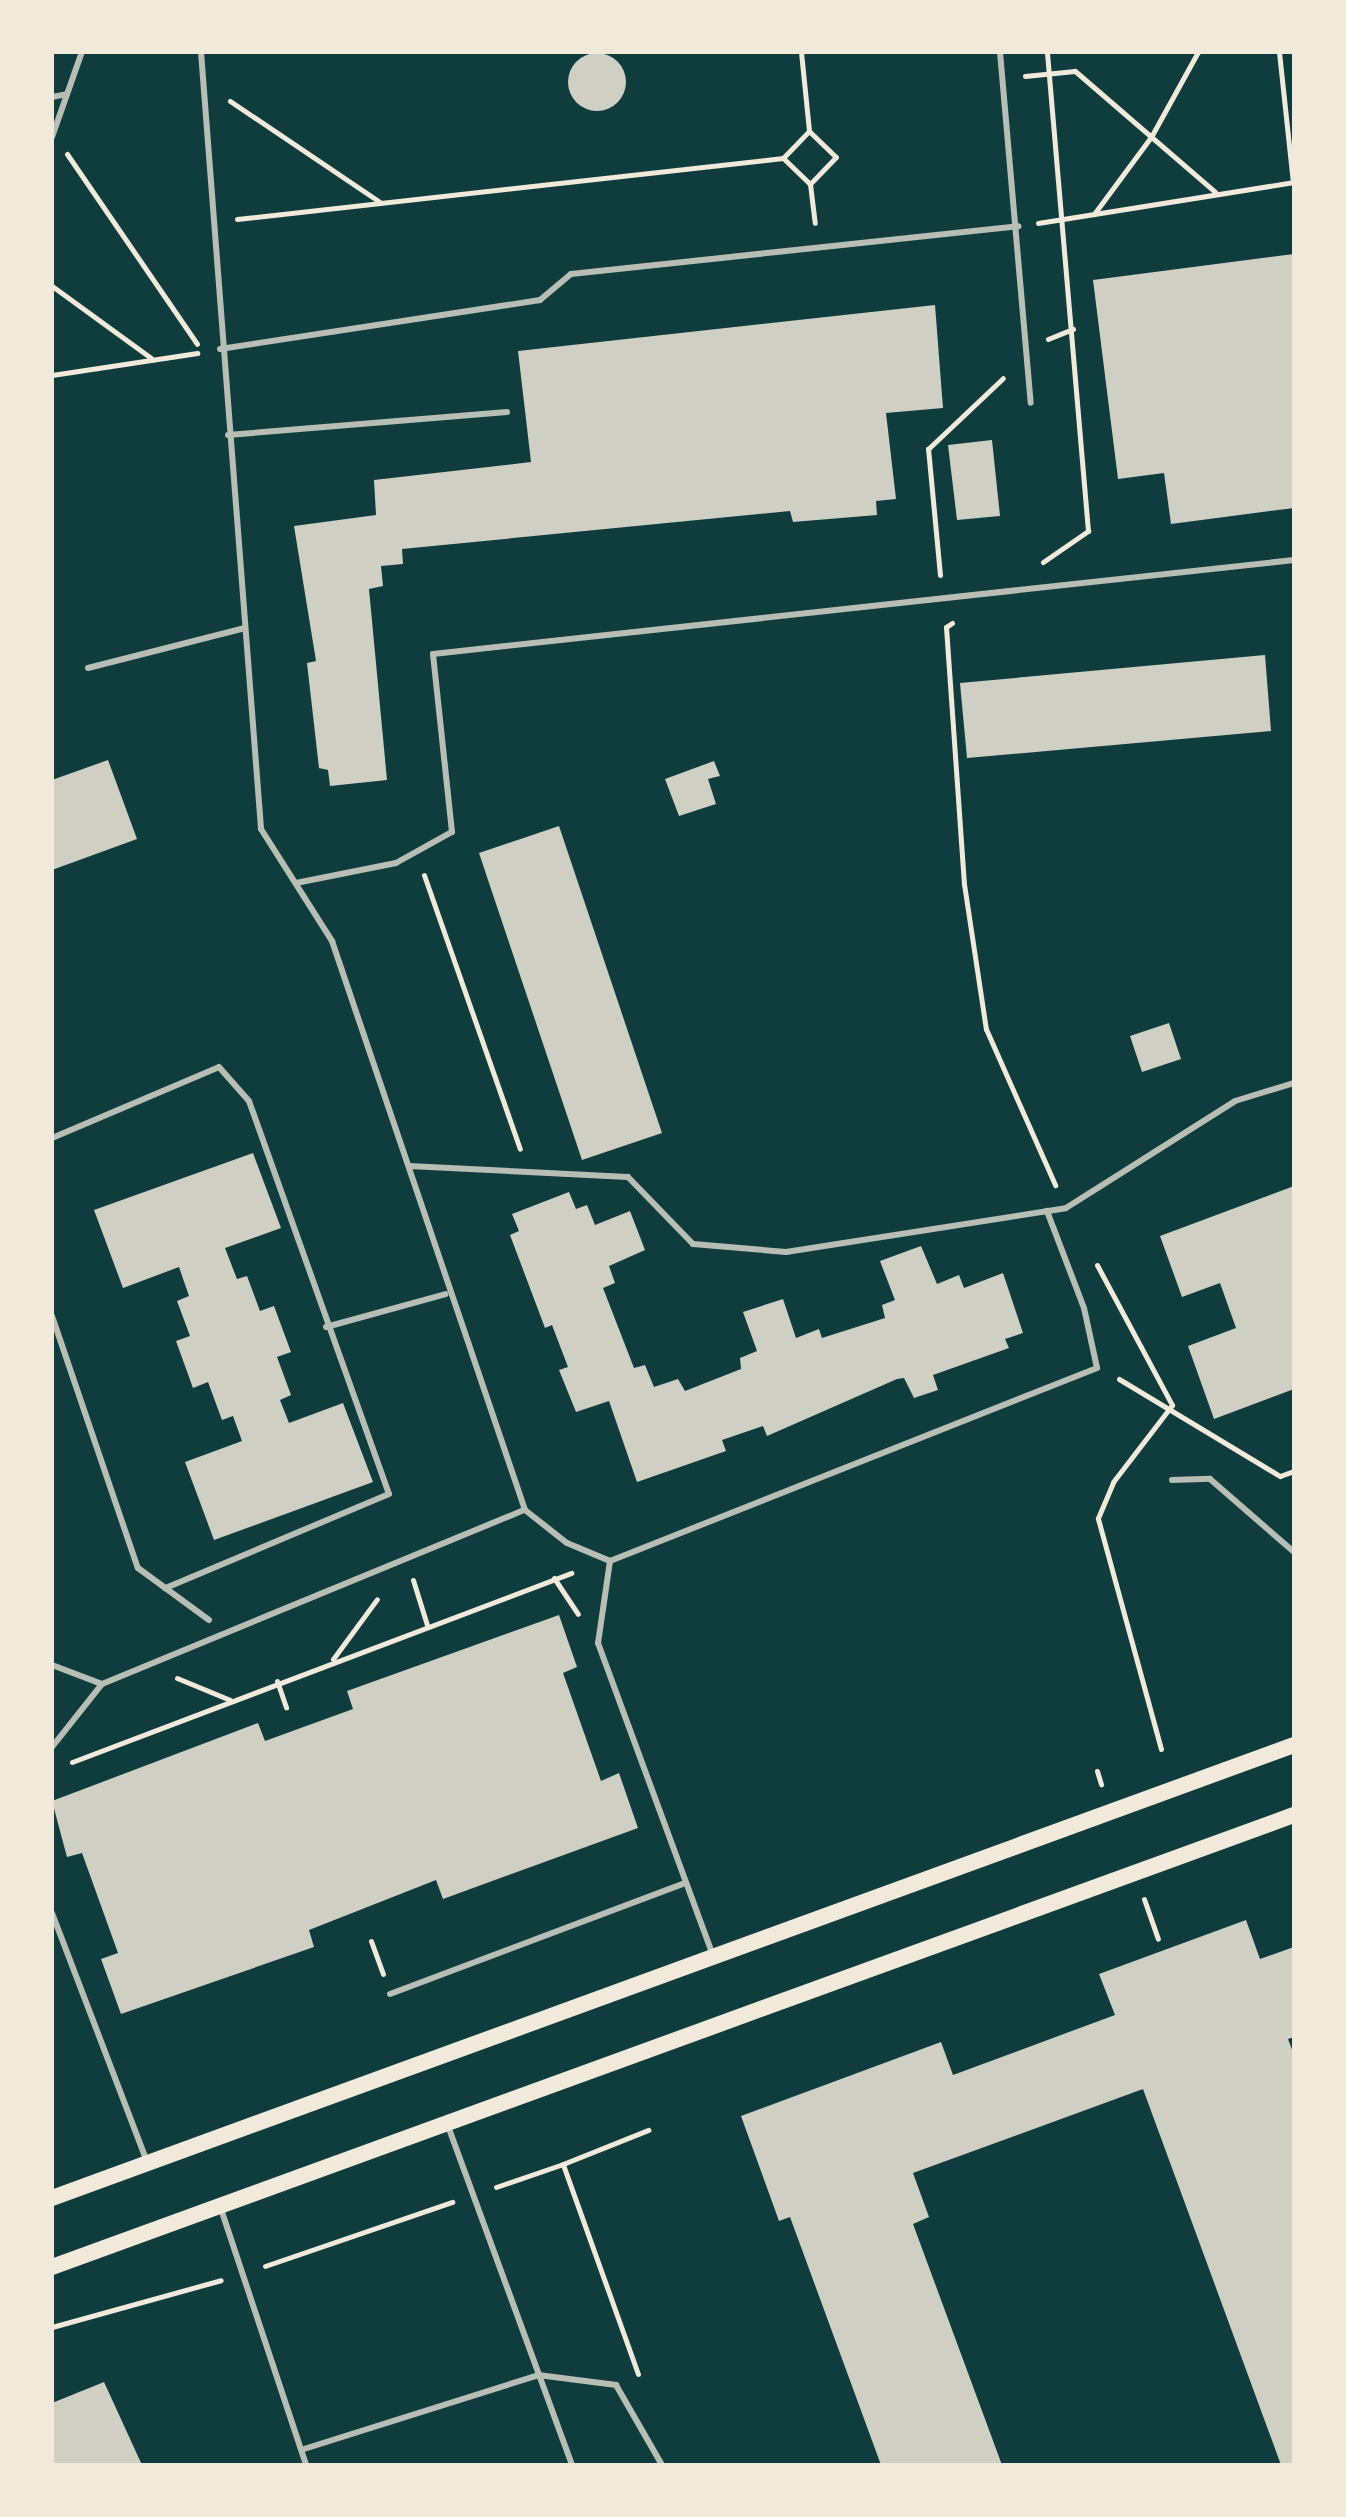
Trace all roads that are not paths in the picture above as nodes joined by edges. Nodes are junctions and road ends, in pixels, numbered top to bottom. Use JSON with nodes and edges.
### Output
{"nodes":[{"id":1,"x":82,"y":52,"type":"edge"},
{"id":2,"x":201,"y":52,"type":"edge"},
{"id":3,"x":1000,"y":52,"type":"edge"},
{"id":4,"x":67,"y":94,"type":"junction"},
{"id":5,"x":52,"y":97,"type":"edge"},
{"id":6,"x":52,"y":136,"type":"edge"},
{"id":7,"x":1018,"y":226,"type":"junction"},
{"id":8,"x":220,"y":349,"type":"junction"},
{"id":9,"x":1031,"y":403,"type":"dead end"},
{"id":10,"x":507,"y":412,"type":"dead end"},
{"id":11,"x":228,"y":435,"type":"junction"},
{"id":12,"x":1294,"y":560,"type":"edge"},
{"id":13,"x":245,"y":628,"type":"junction"},
{"id":14,"x":88,"y":668,"type":"dead end"},
{"id":15,"x":296,"y":883,"type":"junction"},
{"id":16,"x":1294,"y":1083,"type":"edge"},
{"id":17,"x":52,"y":1138,"type":"edge"},
{"id":18,"x":409,"y":1166,"type":"junction"},
{"id":19,"x":1047,"y":1211,"type":"junction"},
{"id":20,"x":446,"y":1294,"type":"junction"},
{"id":21,"x":52,"y":1316,"type":"edge"},
{"id":22,"x":326,"y":1327,"type":"junction"},
{"id":23,"x":1172,"y":1480,"type":"dead end"},
{"id":24,"x":525,"y":1510,"type":"junction"},
{"id":25,"x":1294,"y":1552,"type":"edge"},
{"id":26,"x":610,"y":1561,"type":"junction"},
{"id":27,"x":165,"y":1588,"type":"junction"},
{"id":28,"x":209,"y":1620,"type":"dead end"},
{"id":29,"x":52,"y":1665,"type":"edge"},
{"id":30,"x":102,"y":1684,"type":"junction"},
{"id":31,"x":1294,"y":1745,"type":"edge"},
{"id":32,"x":52,"y":1747,"type":"edge"},
{"id":33,"x":1294,"y":1815,"type":"edge"},
{"id":34,"x":685,"y":1883,"type":"junction"},
{"id":35,"x":52,"y":1913,"type":"edge"},
{"id":36,"x":714,"y":1957,"type":"junction"},
{"id":37,"x":390,"y":1994,"type":"road end"},
{"id":38,"x":448,"y":2126,"type":"junction"},
{"id":39,"x":148,"y":2166,"type":"junction"},
{"id":40,"x":52,"y":2198,"type":"edge"},
{"id":41,"x":221,"y":2209,"type":"junction"},
{"id":42,"x":52,"y":2267,"type":"edge"},
{"id":43,"x":538,"y":2375,"type":"junction"},
{"id":44,"x":304,"y":2449,"type":"junction"},
{"id":45,"x":306,"y":2465,"type":"edge"},
{"id":46,"x":572,"y":2465,"type":"edge"},
{"id":47,"x":662,"y":2465,"type":"edge"}],
"edges":[{"from":1,"to":4,"type":"lane"},
{"from":2,"to":8,"type":"lane"},
{"from":3,"to":7,"type":"lane"},
{"from":4,"to":5,"type":"lane"},
{"from":4,"to":6,"type":"lane"},
{"from":7,"to":8,"type":"lane"},
{"from":7,"to":9,"type":"lane"},
{"from":8,"to":11,"type":"lane"},
{"from":10,"to":11,"type":"lane"},
{"from":11,"to":13,"type":"lane"},
{"from":12,"to":15,"type":"lane"},
{"from":13,"to":14,"type":"lane"},
{"from":13,"to":15,"type":"lane"},
{"from":15,"to":18,"type":"lane"},
{"from":16,"to":19,"type":"lane"},
{"from":17,"to":22,"type":"lane"},
{"from":18,"to":19,"type":"lane"},
{"from":18,"to":20,"type":"lane"},
{"from":19,"to":26,"type":"lane"},
{"from":20,"to":22,"type":"lane"},
{"from":20,"to":24,"type":"lane"},
{"from":21,"to":27,"type":"lane"},
{"from":22,"to":27,"type":"lane"},
{"from":23,"to":25,"type":"lane"},
{"from":24,"to":26,"type":"lane"},
{"from":24,"to":30,"type":"lane"},
{"from":26,"to":34,"type":"lane"},
{"from":27,"to":28,"type":"lane"},
{"from":29,"to":30,"type":"lane"},
{"from":30,"to":32,"type":"lane"},
{"from":31,"to":36,"type":"main road"},
{"from":33,"to":38,"type":"main road"},
{"from":34,"to":36,"type":"lane"},
{"from":34,"to":37,"type":"lane"},
{"from":35,"to":39,"type":"lane"},
{"from":36,"to":39,"type":"main road"},
{"from":38,"to":41,"type":"main road"},
{"from":38,"to":43,"type":"lane"},
{"from":39,"to":40,"type":"main road"},
{"from":41,"to":42,"type":"main road"},
{"from":41,"to":44,"type":"lane"},
{"from":43,"to":44,"type":"lane"},
{"from":43,"to":46,"type":"lane"},
{"from":43,"to":47,"type":"lane"},
{"from":44,"to":45,"type":"lane"}]}
